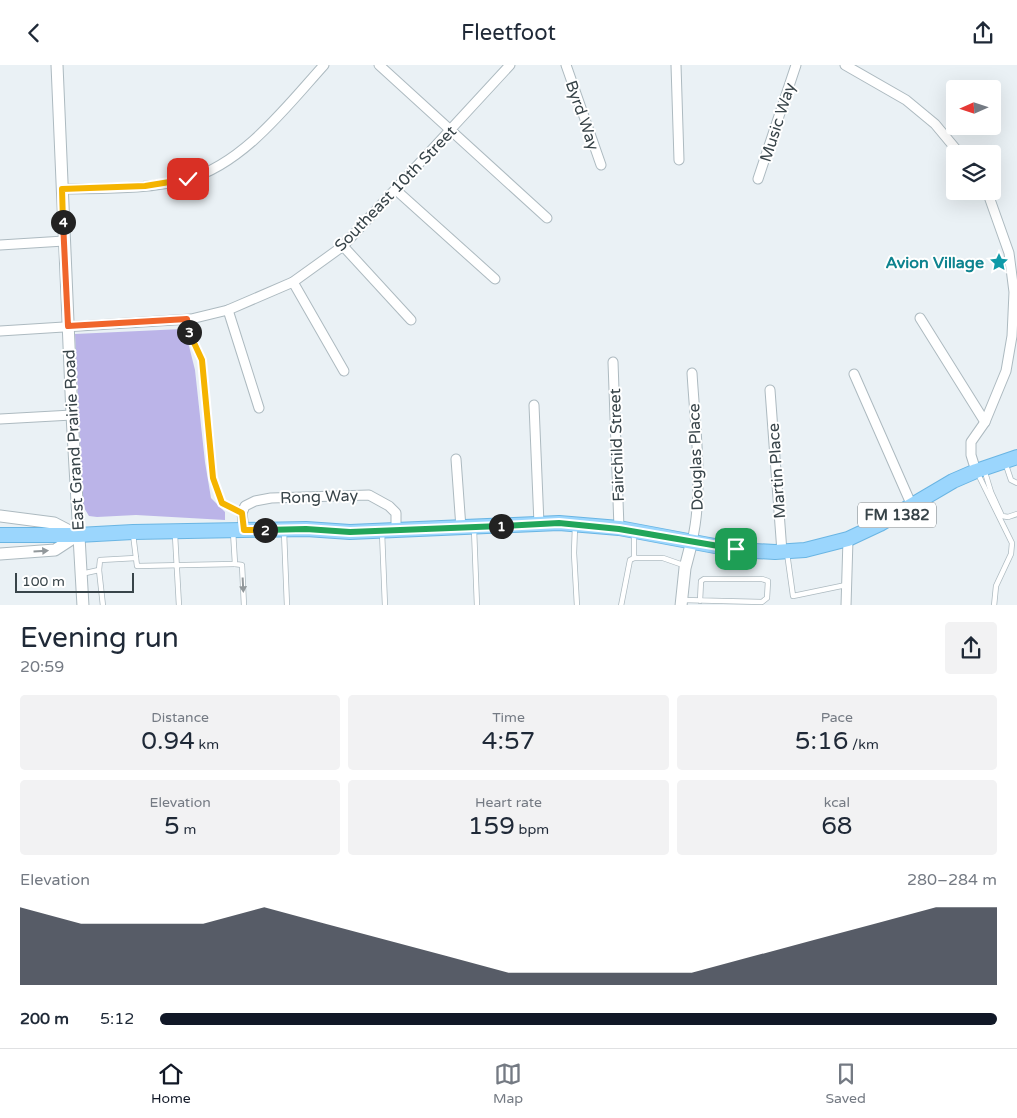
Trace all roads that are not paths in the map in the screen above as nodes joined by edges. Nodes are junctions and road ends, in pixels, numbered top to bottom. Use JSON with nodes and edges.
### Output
{"nodes":[{"id":1,"x":57,"y":65,"type":"edge"},
{"id":2,"x":324,"y":65,"type":"edge"},
{"id":3,"x":379,"y":65,"type":"edge"},
{"id":4,"x":510,"y":65,"type":"edge"},
{"id":5,"x":566,"y":65,"type":"edge"},
{"id":6,"x":676,"y":65,"type":"edge"},
{"id":7,"x":796,"y":65,"type":"edge"},
{"id":8,"x":845,"y":65,"type":"edge"},
{"id":9,"x":450,"y":130,"type":"junction"},
{"id":10,"x":952,"y":145,"type":"edge"},
{"id":11,"x":679,"y":160,"type":"dead end"},
{"id":12,"x":601,"y":165,"type":"dead end"},
{"id":13,"x":758,"y":179,"type":"dead end"},
{"id":14,"x":62,"y":189,"type":"junction"},
{"id":15,"x":396,"y":190,"type":"junction"},
{"id":16,"x":990,"y":200,"type":"edge"},
{"id":17,"x":548,"y":218,"type":"dead end"},
{"id":18,"x":64,"y":241,"type":"junction"},
{"id":19,"x":0,"y":245,"type":"edge"},
{"id":20,"x":343,"y":246,"type":"junction"},
{"id":21,"x":495,"y":279,"type":"dead end"},
{"id":22,"x":293,"y":282,"type":"junction"},
{"id":23,"x":228,"y":310,"type":"junction"},
{"id":24,"x":920,"y":318,"type":"dead end"},
{"id":25,"x":411,"y":320,"type":"dead end"},
{"id":26,"x":68,"y":326,"type":"junction"},
{"id":27,"x":0,"y":331,"type":"edge"},
{"id":28,"x":613,"y":362,"type":"dead end"},
{"id":29,"x":344,"y":371,"type":"dead end"},
{"id":30,"x":692,"y":373,"type":"dead end"},
{"id":31,"x":854,"y":374,"type":"dead end"},
{"id":32,"x":770,"y":390,"type":"dead end"},
{"id":33,"x":534,"y":405,"type":"dead end"},
{"id":34,"x":259,"y":408,"type":"dead end"},
{"id":35,"x":72,"y":415,"type":"junction"},
{"id":36,"x":0,"y":419,"type":"edge"},
{"id":37,"x":985,"y":421,"type":"junction"},
{"id":38,"x":456,"y":459,"type":"dead end"},
{"id":39,"x":1011,"y":459,"type":"edge"},
{"id":40,"x":980,"y":469,"type":"junction"},
{"id":41,"x":1017,"y":483,"type":"edge"},
{"id":42,"x":912,"y":506,"type":"junction"},
{"id":43,"x":1017,"y":514,"type":"edge"},
{"id":44,"x":0,"y":516,"type":"edge"},
{"id":45,"x":539,"y":524,"type":"junction"},
{"id":46,"x":575,"y":524,"type":"junction"},
{"id":47,"x":468,"y":527,"type":"junction"},
{"id":48,"x":284,"y":529,"type":"junction"},
{"id":49,"x":619,"y":529,"type":"junction"},
{"id":50,"x":238,"y":530,"type":"junction"},
{"id":51,"x":381,"y":530,"type":"junction"},
{"id":52,"x":396,"y":530,"type":"junction"},
{"id":53,"x":175,"y":531,"type":"junction"},
{"id":54,"x":634,"y":531,"type":"junction"},
{"id":55,"x":132,"y":532,"type":"junction"},
{"id":56,"x":0,"y":535,"type":"edge"},
{"id":57,"x":78,"y":535,"type":"junction"},
{"id":58,"x":848,"y":539,"type":"junction"},
{"id":59,"x":692,"y":541,"type":"junction"},
{"id":60,"x":784,"y":552,"type":"junction"},
{"id":61,"x":0,"y":554,"type":"edge"},
{"id":62,"x":136,"y":558,"type":"junction"},
{"id":63,"x":634,"y":558,"type":"junction"},
{"id":64,"x":235,"y":564,"type":"junction"},
{"id":65,"x":177,"y":565,"type":"junction"},
{"id":66,"x":686,"y":566,"type":"junction"},
{"id":67,"x":99,"y":571,"type":"junction"},
{"id":68,"x":81,"y":574,"type":"junction"},
{"id":69,"x":847,"y":585,"type":"junction"},
{"id":70,"x":700,"y":601,"type":"junction"},
{"id":71,"x":682,"y":603,"type":"edge"},
{"id":72,"x":753,"y":604,"type":"edge"},
{"id":73,"x":82,"y":605,"type":"edge"},
{"id":74,"x":104,"y":605,"type":"edge"},
{"id":75,"x":179,"y":605,"type":"edge"},
{"id":76,"x":244,"y":605,"type":"edge"},
{"id":77,"x":287,"y":605,"type":"edge"},
{"id":78,"x":385,"y":605,"type":"edge"},
{"id":79,"x":477,"y":605,"type":"edge"},
{"id":80,"x":577,"y":605,"type":"edge"},
{"id":81,"x":622,"y":605,"type":"edge"},
{"id":82,"x":846,"y":605,"type":"edge"},
{"id":83,"x":994,"y":605,"type":"edge"}],
"edges":[{"from":1,"to":14,"type":"street","name":"East Grand Prairie Road"},
{"from":2,"to":14,"type":"street"},
{"from":3,"to":9,"type":"street"},
{"from":4,"to":9,"type":"street","name":"Southeast 10th Street"},
{"from":5,"to":12,"type":"street","name":"Byrd Way"},
{"from":6,"to":11,"type":"street"},
{"from":7,"to":13,"type":"street","name":"Music Way"},
{"from":8,"to":10,"type":"street"},
{"from":9,"to":15,"type":"street","name":"Southeast 10th Street"},
{"from":9,"to":17,"type":"street"},
{"from":14,"to":18,"type":"street","name":"East Grand Prairie Road"},
{"from":15,"to":20,"type":"street","name":"Southeast 10th Street"},
{"from":15,"to":21,"type":"street"},
{"from":16,"to":37,"type":"street"},
{"from":18,"to":19,"type":"street"},
{"from":18,"to":26,"type":"street","name":"East Grand Prairie Road"},
{"from":20,"to":22,"type":"street","name":"Southeast 10th Street"},
{"from":20,"to":25,"type":"street"},
{"from":22,"to":23,"type":"street","name":"Southeast 10th Street"},
{"from":22,"to":29,"type":"street"},
{"from":23,"to":26,"type":"street","name":"Southeast 10th Street"},
{"from":23,"to":34,"type":"street"},
{"from":24,"to":37,"type":"street"},
{"from":26,"to":27,"type":"street","name":"Southeast 10th Street"},
{"from":26,"to":35,"type":"street","name":"East Grand Prairie Road"},
{"from":28,"to":49,"type":"street","name":"Fairchild Street"},
{"from":30,"to":59,"type":"street","name":"Douglas Place"},
{"from":31,"to":42,"type":"street"},
{"from":32,"to":60,"type":"street","name":"Martin Place"},
{"from":33,"to":45,"type":"street"},
{"from":35,"to":36,"type":"street"},
{"from":35,"to":57,"type":"street","name":"East Grand Prairie Road"},
{"from":37,"to":40,"type":"street"},
{"from":38,"to":47,"type":"street"},
{"from":39,"to":40,"type":"main road","number":"FM 1382"},
{"from":39,"to":41,"type":"lane"},
{"from":40,"to":42,"type":"main road","number":"FM 1382"},
{"from":40,"to":43,"type":"lane"},
{"from":40,"to":83,"type":"lane"},
{"from":42,"to":58,"type":"main road","number":"FM 1382"},
{"from":44,"to":57,"type":"street"},
{"from":45,"to":46,"type":"main road","number":"FM 1382"},
{"from":45,"to":47,"type":"main road","number":"FM 1382"},
{"from":46,"to":49,"type":"main road","number":"FM 1382"},
{"from":46,"to":80,"type":"lane"},
{"from":47,"to":52,"type":"main road","number":"FM 1382"},
{"from":47,"to":79,"type":"lane"},
{"from":48,"to":50,"type":"main road","number":"FM 1382"},
{"from":48,"to":51,"type":"main road","number":"FM 1382"},
{"from":48,"to":77,"type":"lane"},
{"from":49,"to":54,"type":"main road","number":"FM 1382"},
{"from":50,"to":52,"type":"street","name":"Rong Way"},
{"from":50,"to":53,"type":"main road","number":"FM 1382"},
{"from":50,"to":64,"type":"lane"},
{"from":51,"to":52,"type":"main road","number":"FM 1382"},
{"from":51,"to":78,"type":"lane"},
{"from":53,"to":55,"type":"main road","number":"FM 1382"},
{"from":53,"to":65,"type":"lane"},
{"from":54,"to":59,"type":"main road","number":"FM 1382"},
{"from":54,"to":63,"type":"lane"},
{"from":55,"to":57,"type":"main road","number":"FM 1382"},
{"from":55,"to":62,"type":"lane"},
{"from":56,"to":57,"type":"main road","number":"FM 1382"},
{"from":61,"to":57,"type":"street","number":"FM 1382","one_way":true},
{"from":57,"to":68,"type":"street","name":"East Grand Prairie Road"},
{"from":58,"to":60,"type":"main road","number":"FM 1382"},
{"from":58,"to":69,"type":"street"},
{"from":59,"to":60,"type":"main road","number":"FM 1382"},
{"from":59,"to":66,"type":"street"},
{"from":60,"to":69,"type":"lane"},
{"from":62,"to":65,"type":"lane"},
{"from":62,"to":67,"type":"lane"},
{"from":63,"to":66,"type":"lane"},
{"from":63,"to":81,"type":"lane"},
{"from":64,"to":65,"type":"lane"},
{"from":64,"to":76,"type":"lane","one_way":true},
{"from":65,"to":75,"type":"lane"},
{"from":66,"to":71,"type":"street"},
{"from":67,"to":68,"type":"lane"},
{"from":67,"to":74,"type":"lane"},
{"from":68,"to":73,"type":"street","name":"East Grand Prairie Road"},
{"from":69,"to":82,"type":"street"},
{"from":70,"to":71,"type":"lane"},
{"from":70,"to":72,"type":"lane"},
{"from":70,"to":72,"type":"lane"}]}
